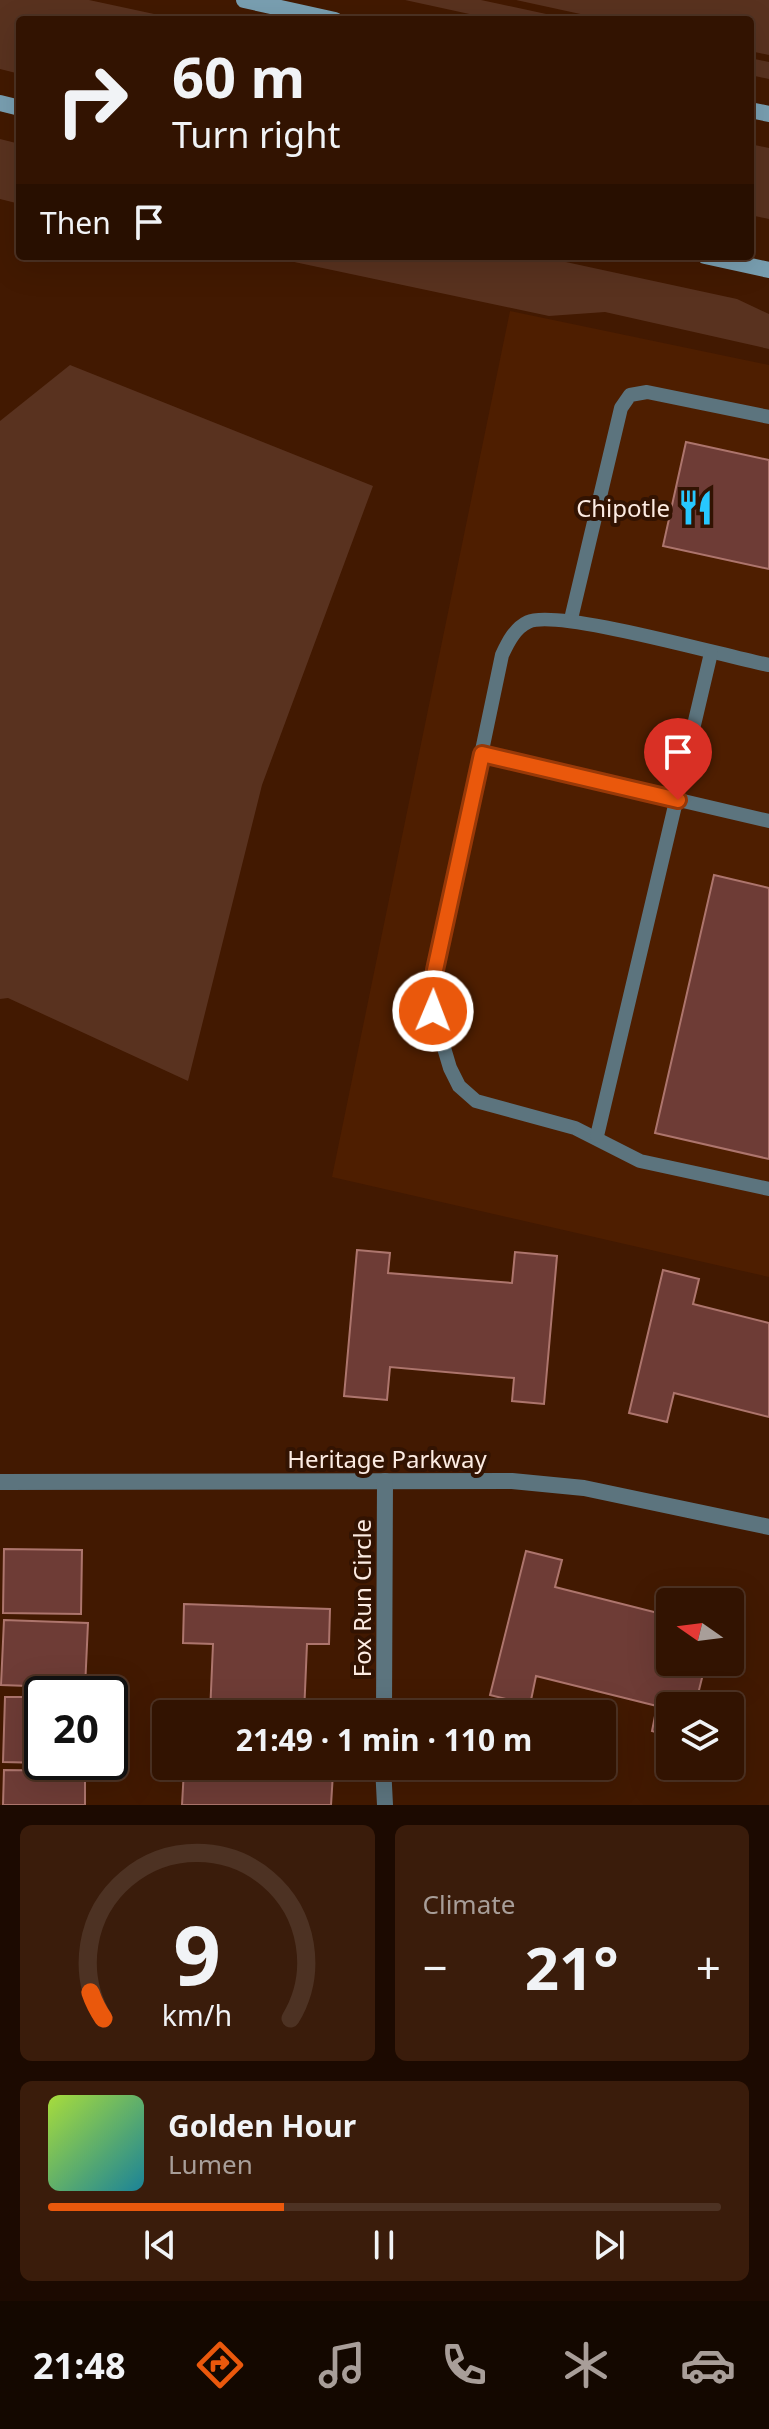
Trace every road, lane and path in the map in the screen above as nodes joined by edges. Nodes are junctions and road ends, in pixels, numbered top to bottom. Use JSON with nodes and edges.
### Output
{"nodes":[{"id":1,"x":244,"y":0,"type":"edge"},
{"id":2,"x":317,"y":16,"type":"edge"},
{"id":3,"x":723,"y":260,"type":"edge"},
{"id":4,"x":769,"y":270,"type":"edge"},
{"id":5,"x":769,"y":417,"type":"edge"},
{"id":6,"x":571,"y":619,"type":"junction"},
{"id":7,"x":711,"y":653,"type":"junction"},
{"id":8,"x":769,"y":665,"type":"edge"},
{"id":9,"x":482,"y":754,"type":"junction"},
{"id":10,"x":678,"y":800,"type":"junction"},
{"id":11,"x":769,"y":821,"type":"edge"},
{"id":12,"x":597,"y":1136,"type":"junction"},
{"id":13,"x":769,"y":1189,"type":"edge"},
{"id":14,"x":385,"y":1481,"type":"junction"},
{"id":15,"x":0,"y":1482,"type":"edge"},
{"id":16,"x":769,"y":1527,"type":"edge"},
{"id":17,"x":384,"y":1700,"type":"edge"},
{"id":18,"x":384,"y":1780,"type":"edge"},
{"id":19,"x":385,"y":1805,"type":"edge"}],
"edges":[{"from":1,"to":2,"type":"main road"},
{"from":3,"to":4,"type":"main road"},
{"from":5,"to":6,"type":"lane"},
{"from":6,"to":7,"type":"lane"},
{"from":6,"to":9,"type":"lane"},
{"from":7,"to":8,"type":"lane"},
{"from":7,"to":10,"type":"lane"},
{"from":9,"to":10,"type":"lane"},
{"from":9,"to":12,"type":"lane"},
{"from":10,"to":11,"type":"lane"},
{"from":10,"to":12,"type":"lane"},
{"from":12,"to":13,"type":"lane"},
{"from":14,"to":15,"type":"street","name":"Heritage Parkway"},
{"from":14,"to":16,"type":"street","name":"Heritage Parkway"},
{"from":14,"to":17,"type":"street","name":"Fox Run Circle"},
{"from":18,"to":19,"type":"street"}]}
